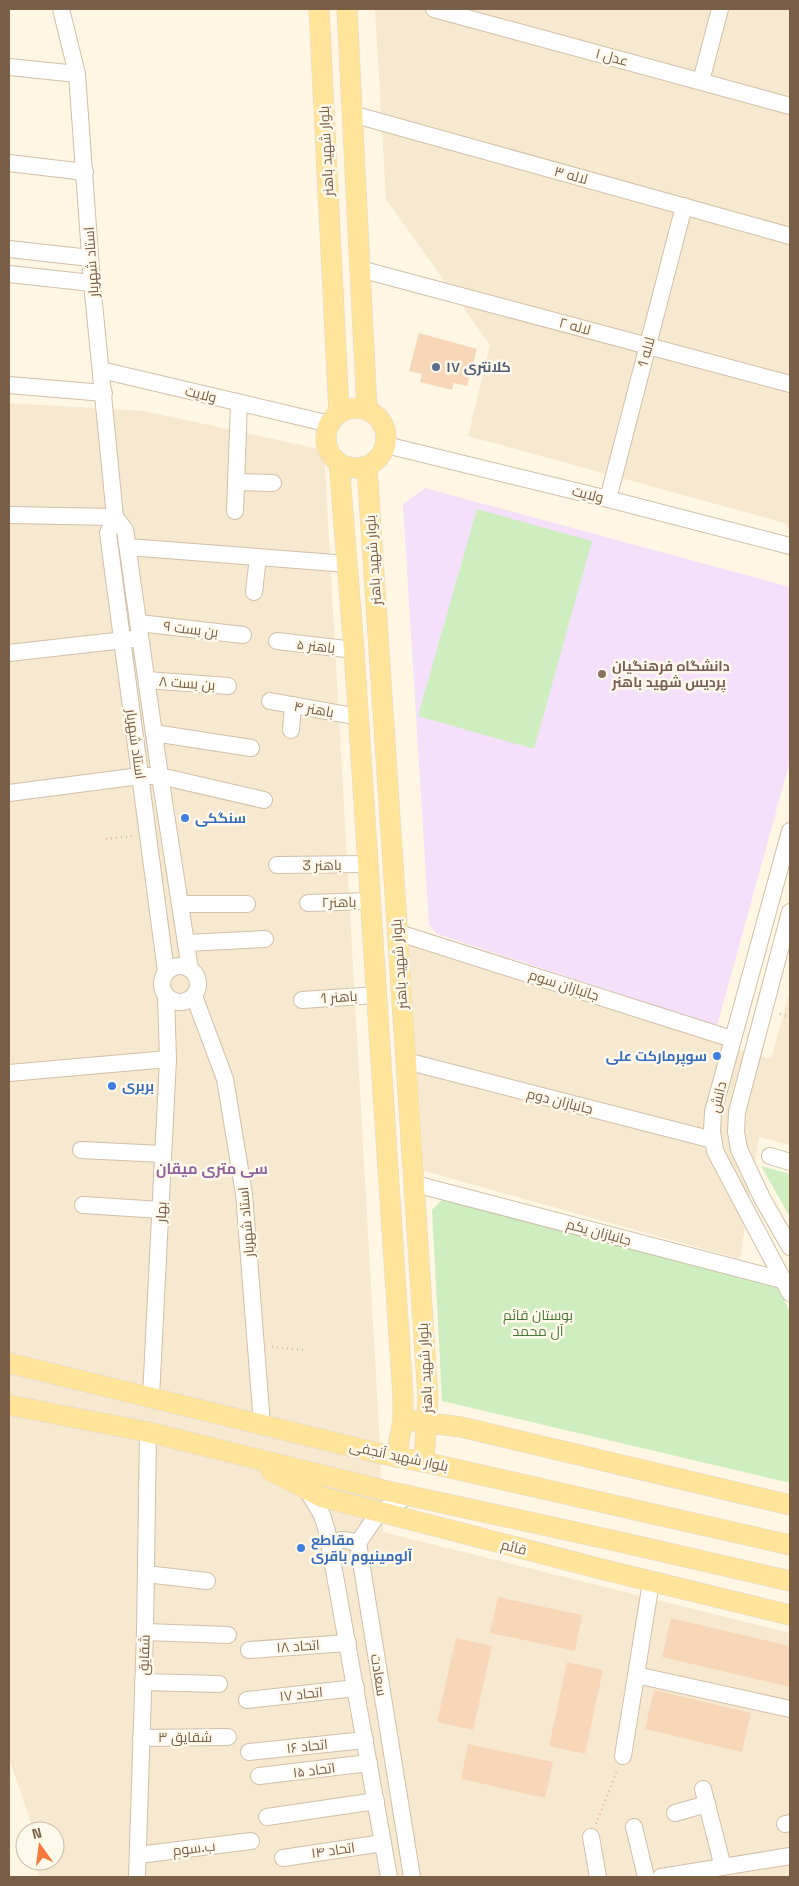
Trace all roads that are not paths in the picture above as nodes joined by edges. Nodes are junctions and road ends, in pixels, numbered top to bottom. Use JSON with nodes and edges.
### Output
{"nodes":[{"id":1,"x":61,"y":9,"type":"edge"},
{"id":2,"x":319,"y":9,"type":"edge"},
{"id":3,"x":347,"y":9,"type":"edge"},
{"id":4,"x":434,"y":9,"type":"edge"},
{"id":5,"x":720,"y":9,"type":"edge"},
{"id":6,"x":9,"y":67,"type":"edge"},
{"id":7,"x":77,"y":74,"type":"junction"},
{"id":8,"x":701,"y":82,"type":"junction"},
{"id":9,"x":790,"y":106,"type":"edge"},
{"id":10,"x":352,"y":114,"type":"junction"},
{"id":11,"x":9,"y":163,"type":"edge"},
{"id":12,"x":85,"y":172,"type":"junction"},
{"id":13,"x":684,"y":206,"type":"junction"},
{"id":14,"x":790,"y":236,"type":"edge"},
{"id":15,"x":9,"y":249,"type":"edge"},
{"id":16,"x":90,"y":258,"type":"junction"},
{"id":17,"x":360,"y":269,"type":"junction"},
{"id":18,"x":9,"y":274,"type":"edge"},
{"id":19,"x":92,"y":283,"type":"junction"},
{"id":20,"x":647,"y":346,"type":"junction"},
{"id":21,"x":102,"y":370,"type":"junction"},
{"id":22,"x":790,"y":384,"type":"edge"},
{"id":23,"x":9,"y":385,"type":"edge"},
{"id":24,"x":104,"y":394,"type":"junction"},
{"id":25,"x":239,"y":403,"type":"junction"},
{"id":26,"x":367,"y":410,"type":"junction"},
{"id":27,"x":334,"y":419,"type":"junction"},
{"id":28,"x":386,"y":445,"type":"junction"},
{"id":29,"x":339,"y":463,"type":"junction"},
{"id":30,"x":367,"y":466,"type":"junction"},
{"id":31,"x":236,"y":482,"type":"junction"},
{"id":32,"x":273,"y":483,"type":"dead end"},
{"id":33,"x":608,"y":499,"type":"junction"},
{"id":34,"x":235,"y":511,"type":"dead end"},
{"id":35,"x":9,"y":515,"type":"edge"},
{"id":36,"x":115,"y":517,"type":"junction"},
{"id":37,"x":790,"y":546,"type":"edge"},
{"id":38,"x":128,"y":547,"type":"junction"},
{"id":39,"x":258,"y":557,"type":"junction"},
{"id":40,"x":348,"y":564,"type":"junction"},
{"id":41,"x":254,"y":592,"type":"dead end"},
{"id":42,"x":140,"y":631,"type":"junction"},
{"id":43,"x":243,"y":635,"type":"dead end"},
{"id":44,"x":122,"y":640,"type":"junction"},
{"id":45,"x":277,"y":641,"type":"dead end"},
{"id":46,"x":354,"y":650,"type":"junction"},
{"id":47,"x":9,"y":653,"type":"edge"},
{"id":48,"x":147,"y":680,"type":"junction"},
{"id":49,"x":228,"y":686,"type":"dead end"},
{"id":50,"x":270,"y":700,"type":"dead end"},
{"id":51,"x":293,"y":705,"type":"junction"},
{"id":52,"x":358,"y":717,"type":"junction"},
{"id":53,"x":291,"y":730,"type":"dead end"},
{"id":54,"x":154,"y":733,"type":"junction"},
{"id":55,"x":251,"y":748,"type":"dead end"},
{"id":56,"x":140,"y":776,"type":"junction"},
{"id":57,"x":160,"y":776,"type":"junction"},
{"id":58,"x":9,"y":793,"type":"edge"},
{"id":59,"x":264,"y":800,"type":"dead end"},
{"id":60,"x":790,"y":831,"type":"edge"},
{"id":61,"x":368,"y":864,"type":"junction"},
{"id":62,"x":277,"y":866,"type":"dead end"},
{"id":63,"x":370,"y":901,"type":"junction"},
{"id":64,"x":308,"y":903,"type":"dead end"},
{"id":65,"x":180,"y":904,"type":"junction"},
{"id":66,"x":247,"y":904,"type":"dead end"},
{"id":67,"x":790,"y":912,"type":"edge"},
{"id":68,"x":396,"y":932,"type":"junction"},
{"id":69,"x":265,"y":940,"type":"dead end"},
{"id":70,"x":186,"y":943,"type":"junction"},
{"id":71,"x":190,"y":969,"type":"junction"},
{"id":72,"x":166,"y":972,"type":"junction"},
{"id":73,"x":376,"y":995,"type":"junction"},
{"id":74,"x":166,"y":996,"type":"junction"},
{"id":75,"x":194,"y":996,"type":"junction"},
{"id":76,"x":302,"y":1000,"type":"dead end"},
{"id":77,"x":732,"y":1038,"type":"junction"},
{"id":78,"x":168,"y":1059,"type":"junction"},
{"id":79,"x":406,"y":1061,"type":"junction"},
{"id":80,"x":9,"y":1073,"type":"edge"},
{"id":81,"x":713,"y":1140,"type":"junction"},
{"id":82,"x":81,"y":1150,"type":"dead end"},
{"id":83,"x":164,"y":1154,"type":"junction"},
{"id":84,"x":770,"y":1156,"type":"dead end"},
{"id":85,"x":790,"y":1162,"type":"edge"},
{"id":86,"x":415,"y":1184,"type":"junction"},
{"id":87,"x":83,"y":1206,"type":"dead end"},
{"id":88,"x":161,"y":1210,"type":"junction"},
{"id":89,"x":790,"y":1247,"type":"edge"},
{"id":90,"x":786,"y":1287,"type":"edge"},
{"id":91,"x":424,"y":1346,"type":"junction"},
{"id":92,"x":400,"y":1348,"type":"junction"},
{"id":93,"x":9,"y":1363,"type":"edge"},
{"id":94,"x":151,"y":1397,"type":"junction"},
{"id":95,"x":9,"y":1405,"type":"edge"},
{"id":96,"x":403,"y":1420,"type":"junction"},
{"id":97,"x":427,"y":1422,"type":"junction"},
{"id":98,"x":262,"y":1424,"type":"junction"},
{"id":99,"x":148,"y":1432,"type":"junction"},
{"id":100,"x":396,"y":1456,"type":"junction"},
{"id":101,"x":245,"y":1458,"type":"junction"},
{"id":102,"x":424,"y":1462,"type":"junction"},
{"id":103,"x":307,"y":1490,"type":"junction"},
{"id":104,"x":409,"y":1496,"type":"junction"},
{"id":105,"x":790,"y":1505,"type":"edge"},
{"id":106,"x":379,"y":1512,"type":"junction"},
{"id":107,"x":358,"y":1543,"type":"junction"},
{"id":108,"x":790,"y":1545,"type":"edge"},
{"id":109,"x":330,"y":1546,"type":"junction"},
{"id":110,"x":146,"y":1574,"type":"junction"},
{"id":111,"x":207,"y":1581,"type":"dead end"},
{"id":112,"x":790,"y":1581,"type":"edge"},
{"id":113,"x":651,"y":1582,"type":"junction"},
{"id":114,"x":790,"y":1615,"type":"edge"},
{"id":115,"x":145,"y":1632,"type":"junction"},
{"id":116,"x":228,"y":1635,"type":"dead end"},
{"id":117,"x":348,"y":1643,"type":"junction"},
{"id":118,"x":249,"y":1650,"type":"dead end"},
{"id":119,"x":636,"y":1675,"type":"junction"},
{"id":120,"x":143,"y":1682,"type":"junction"},
{"id":121,"x":219,"y":1684,"type":"dead end"},
{"id":122,"x":356,"y":1688,"type":"junction"},
{"id":123,"x":247,"y":1700,"type":"dead end"},
{"id":124,"x":790,"y":1709,"type":"edge"},
{"id":125,"x":228,"y":1737,"type":"dead end"},
{"id":126,"x":142,"y":1738,"type":"junction"},
{"id":127,"x":365,"y":1740,"type":"junction"},
{"id":128,"x":249,"y":1752,"type":"dead end"},
{"id":129,"x":623,"y":1756,"type":"road end"},
{"id":130,"x":369,"y":1763,"type":"junction"},
{"id":131,"x":259,"y":1776,"type":"dead end"},
{"id":132,"x":376,"y":1801,"type":"junction"},
{"id":133,"x":675,"y":1813,"type":"dead end"},
{"id":134,"x":267,"y":1817,"type":"dead end"},
{"id":135,"x":634,"y":1827,"type":"dead end"},
{"id":136,"x":591,"y":1837,"type":"road end"},
{"id":137,"x":251,"y":1841,"type":"dead end"},
{"id":138,"x":383,"y":1843,"type":"junction"},
{"id":139,"x":138,"y":1855,"type":"junction"},
{"id":140,"x":790,"y":1856,"type":"edge"},
{"id":141,"x":283,"y":1858,"type":"dead end"},
{"id":142,"x":722,"y":1867,"type":"junction"},
{"id":143,"x":137,"y":1877,"type":"edge"},
{"id":144,"x":389,"y":1877,"type":"edge"},
{"id":145,"x":412,"y":1877,"type":"edge"},
{"id":146,"x":598,"y":1877,"type":"edge"},
{"id":147,"x":646,"y":1877,"type":"edge"},
{"id":148,"x":660,"y":1877,"type":"edge"}],
"edges":[{"from":1,"to":7,"type":"street","name":"استاد شهریار"},
{"from":2,"to":27,"type":"main road","name":"بلوار شهید باهنر"},
{"from":3,"to":10,"type":"main road","name":"بلوار شهید باهنر"},
{"from":4,"to":8,"type":"street","name":"عدل ۱"},
{"from":5,"to":8,"type":"street"},
{"from":6,"to":7,"type":"street"},
{"from":7,"to":12,"type":"street","name":"استاد شهریار"},
{"from":8,"to":9,"type":"street","name":"عدل ۱"},
{"from":10,"to":13,"type":"street","name":"لاله ۳"},
{"from":10,"to":17,"type":"main road","name":"بلوار شهید باهنر"},
{"from":11,"to":12,"type":"street"},
{"from":12,"to":16,"type":"street","name":"استاد شهریار"},
{"from":13,"to":14,"type":"street","name":"لاله ۳"},
{"from":13,"to":20,"type":"street","name":"لاله 1"},
{"from":15,"to":16,"type":"street"},
{"from":16,"to":19,"type":"street","name":"استاد شهریار"},
{"from":17,"to":20,"type":"street","name":"لاله ۲"},
{"from":17,"to":26,"type":"main road","name":"بلوار شهید باهنر"},
{"from":18,"to":19,"type":"street"},
{"from":19,"to":21,"type":"street","name":"استاد شهریار"},
{"from":20,"to":22,"type":"street","name":"لاله ۲"},
{"from":20,"to":33,"type":"street","name":"لاله 1"},
{"from":21,"to":24,"type":"street","name":"استاد شهریار"},
{"from":21,"to":25,"type":"street","name":"ولایت"},
{"from":23,"to":24,"type":"street"},
{"from":24,"to":36,"type":"street","name":"استاد شهریار"},
{"from":25,"to":27,"type":"street","name":"ولایت"},
{"from":25,"to":31,"type":"street"},
{"from":26,"to":27,"type":"main road"},
{"from":26,"to":28,"type":"main road"},
{"from":27,"to":29,"type":"main road"},
{"from":28,"to":30,"type":"main road"},
{"from":28,"to":33,"type":"street","name":"ولایت"},
{"from":29,"to":30,"type":"main road"},
{"from":29,"to":40,"type":"main road","name":"بلوار شهید باهنر"},
{"from":30,"to":68,"type":"main road","name":"بلوار شهید باهنر"},
{"from":31,"to":32,"type":"street"},
{"from":31,"to":34,"type":"street"},
{"from":33,"to":37,"type":"street","name":"ولایت"},
{"from":35,"to":36,"type":"street"},
{"from":36,"to":38,"type":"street","name":"استاد شهریار"},
{"from":36,"to":44,"type":"street","name":"استاد شهریار"},
{"from":38,"to":39,"type":"street"},
{"from":38,"to":42,"type":"street","name":"استاد شهریار"},
{"from":39,"to":40,"type":"street"},
{"from":39,"to":41,"type":"street"},
{"from":40,"to":46,"type":"main road","name":"بلوار شهید باهنر"},
{"from":42,"to":43,"type":"street","name":"بن بست ۹"},
{"from":42,"to":44,"type":"street","name":"بن بست ۹"},
{"from":42,"to":48,"type":"street","name":"استاد شهریار"},
{"from":44,"to":47,"type":"street","name":"بن بست ۹"},
{"from":44,"to":56,"type":"street","name":"استاد شهریار"},
{"from":45,"to":46,"type":"street","name":"باهنر ۵"},
{"from":46,"to":52,"type":"main road","name":"بلوار شهید باهنر"},
{"from":48,"to":49,"type":"street","name":"بن بست ۸"},
{"from":48,"to":54,"type":"street","name":"استاد شهریار"},
{"from":50,"to":51,"type":"street","name":"باهنر ۴"},
{"from":51,"to":52,"type":"street","name":"باهنر ۴"},
{"from":51,"to":53,"type":"street"},
{"from":52,"to":61,"type":"main road","name":"بلوار شهید باهنر"},
{"from":54,"to":55,"type":"street"},
{"from":54,"to":57,"type":"street","name":"استاد شهریار"},
{"from":56,"to":57,"type":"street"},
{"from":56,"to":58,"type":"street"},
{"from":56,"to":72,"type":"street","name":"استاد شهریار"},
{"from":57,"to":59,"type":"street"},
{"from":57,"to":65,"type":"street","name":"استاد شهریار"},
{"from":60,"to":77,"type":"street","name":"دانش"},
{"from":61,"to":62,"type":"street","name":"باهنر 3"},
{"from":61,"to":63,"type":"main road","name":"بلوار شهید باهنر"},
{"from":63,"to":64,"type":"street","name":"باهنر۲"},
{"from":63,"to":73,"type":"main road","name":"بلوار شهید باهنر"},
{"from":65,"to":66,"type":"street"},
{"from":65,"to":70,"type":"street","name":"استاد شهریار"},
{"from":67,"to":89,"type":"street","name":"دانش"},
{"from":68,"to":77,"type":"street","name":"جانبازان سوم"},
{"from":68,"to":79,"type":"main road","name":"بلوار شهید باهنر"},
{"from":69,"to":70,"type":"street"},
{"from":70,"to":71,"type":"street","name":"استاد شهریار"},
{"from":71,"to":72,"type":"street"},
{"from":71,"to":75,"type":"street"},
{"from":72,"to":74,"type":"street"},
{"from":73,"to":76,"type":"street","name":"باهنر 1"},
{"from":73,"to":92,"type":"main road","name":"بلوار شهید باهنر"},
{"from":74,"to":75,"type":"street"},
{"from":74,"to":78,"type":"street","name":"بهار"},
{"from":75,"to":98,"type":"street","name":"استاد شهریار"},
{"from":77,"to":81,"type":"street","name":"دانش"},
{"from":78,"to":80,"type":"street"},
{"from":78,"to":83,"type":"street","name":"بهار"},
{"from":79,"to":81,"type":"street","name":"جانبازان دوم"},
{"from":79,"to":86,"type":"main road","name":"بلوار شهید باهنر"},
{"from":81,"to":90,"type":"street","name":"دانش"},
{"from":82,"to":83,"type":"street"},
{"from":83,"to":88,"type":"street","name":"بهار"},
{"from":84,"to":85,"type":"street"},
{"from":86,"to":90,"type":"street","name":"جانبازان یکم"},
{"from":86,"to":91,"type":"main road","name":"بلوار شهید باهنر"},
{"from":87,"to":88,"type":"street"},
{"from":88,"to":94,"type":"street","name":"بهار"},
{"from":91,"to":92,"type":"main road"},
{"from":91,"to":97,"type":"main road","name":"بلوار شهید باهنر"},
{"from":92,"to":96,"type":"main road","name":"بلوار شهید باهنر"},
{"from":93,"to":94,"type":"main road","name":"بلوار شهید آنجفی"},
{"from":94,"to":98,"type":"main road","name":"بلوار شهید آنجفی"},
{"from":95,"to":99,"type":"main road"},
{"from":96,"to":97,"type":"main road"},
{"from":96,"to":100,"type":"main road","name":"بلوار شهید باهنر"},
{"from":97,"to":102,"type":"main road","name":"بلوار شهید باهنر"},
{"from":97,"to":105,"type":"main road"},
{"from":98,"to":100,"type":"main road","name":"بلوار شهید آنجفی"},
{"from":99,"to":101,"type":"main road"},
{"from":99,"to":110,"type":"street","name":"شقایق"},
{"from":100,"to":102,"type":"main road","name":"بلوار شهید آنجفی"},
{"from":101,"to":103,"type":"main road","name":"قائم"},
{"from":101,"to":104,"type":"main road"},
{"from":102,"to":108,"type":"main road","name":"بلوار شهید آنجفی"},
{"from":103,"to":106,"type":"main road","name":"قائم"},
{"from":103,"to":109,"type":"street","name":"سعادت"},
{"from":104,"to":106,"type":"street"},
{"from":104,"to":112,"type":"main road"},
{"from":106,"to":107,"type":"street"},
{"from":106,"to":113,"type":"main road","name":"قائم"},
{"from":107,"to":109,"type":"street"},
{"from":107,"to":145,"type":"street","name":"سعادت"},
{"from":109,"to":117,"type":"street","name":"سعادت"},
{"from":110,"to":111,"type":"street"},
{"from":110,"to":115,"type":"street","name":"شقایق"},
{"from":113,"to":114,"type":"main road","name":"قائم"},
{"from":113,"to":119,"type":"street"},
{"from":115,"to":116,"type":"street"},
{"from":115,"to":120,"type":"street","name":"شقایق"},
{"from":117,"to":118,"type":"street","name":"اتحاد ۱۸"},
{"from":117,"to":122,"type":"street","name":"سعادت"},
{"from":119,"to":124,"type":"street"},
{"from":119,"to":129,"type":"street"},
{"from":120,"to":121,"type":"street"},
{"from":120,"to":126,"type":"street","name":"شقایق"},
{"from":122,"to":123,"type":"street","name":"اتحاد ۱۷"},
{"from":122,"to":127,"type":"street","name":"سعادت"},
{"from":125,"to":126,"type":"street","name":"شقایق ۳"},
{"from":126,"to":139,"type":"street","name":"شقایق"},
{"from":127,"to":128,"type":"street","name":"اتحاد ۱۶"},
{"from":127,"to":130,"type":"street","name":"سعادت"},
{"from":130,"to":131,"type":"street","name":"اتحاد ۱۵"},
{"from":130,"to":132,"type":"street","name":"سعادت"},
{"from":132,"to":134,"type":"street"},
{"from":132,"to":138,"type":"street","name":"سعادت"},
{"from":133,"to":142,"type":"street"},
{"from":135,"to":147,"type":"street"},
{"from":136,"to":146,"type":"street"},
{"from":137,"to":139,"type":"street","name":"ب.سوم"},
{"from":138,"to":141,"type":"street","name":"اتحاد ۱۴"},
{"from":138,"to":144,"type":"street","name":"سعادت"},
{"from":139,"to":143,"type":"street","name":"شقایق"},
{"from":140,"to":142,"type":"street"},
{"from":142,"to":148,"type":"street"}]}
